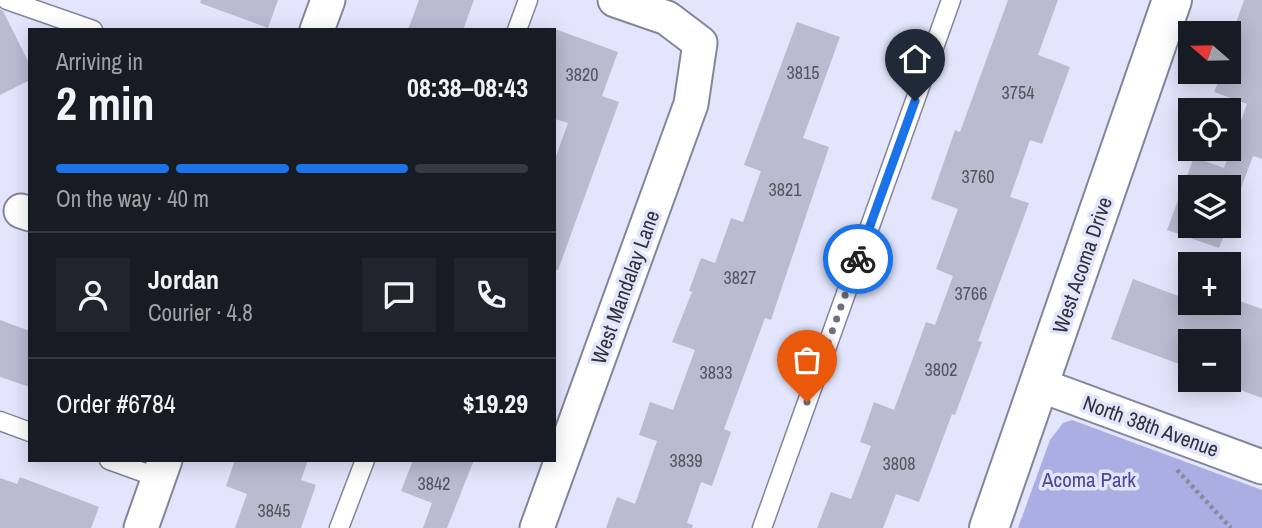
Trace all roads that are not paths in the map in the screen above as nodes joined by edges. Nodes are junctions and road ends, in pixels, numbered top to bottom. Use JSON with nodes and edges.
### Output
{"nodes":[{"id":1,"x":7,"y":0,"type":"edge"},
{"id":2,"x":328,"y":0,"type":"edge"},
{"id":3,"x":528,"y":0,"type":"edge"},
{"id":4,"x":615,"y":0,"type":"edge"},
{"id":5,"x":951,"y":0,"type":"edge"},
{"id":6,"x":1172,"y":0,"type":"edge"},
{"id":7,"x":87,"y":28,"type":"edge"},
{"id":8,"x":318,"y":28,"type":"edge"},
{"id":9,"x":518,"y":28,"type":"edge"},
{"id":10,"x":1040,"y":385,"type":"junction"},
{"id":11,"x":0,"y":421,"type":"edge"},
{"id":12,"x":28,"y":431,"type":"edge"},
{"id":13,"x":121,"y":462,"type":"edge"},
{"id":14,"x":364,"y":462,"type":"edge"},
{"id":15,"x":1262,"y":467,"type":"edge"},
{"id":16,"x":162,"y":469,"type":"edge"},
{"id":17,"x":141,"y":528,"type":"edge"},
{"id":18,"x":339,"y":528,"type":"edge"},
{"id":19,"x":537,"y":528,"type":"edge"},
{"id":20,"x":762,"y":528,"type":"edge"},
{"id":21,"x":989,"y":528,"type":"edge"}],
"edges":[{"from":1,"to":7,"type":"lane"},
{"from":2,"to":8,"type":"street"},
{"from":3,"to":9,"type":"lane"},
{"from":4,"to":19,"type":"street","name":"West Mandalay Lane"},
{"from":5,"to":20,"type":"lane"},
{"from":6,"to":10,"type":"street","name":"West Acoma Drive"},
{"from":10,"to":15,"type":"street","name":"North 38th Avenue"},
{"from":10,"to":21,"type":"street","name":"West Acoma Drive"},
{"from":11,"to":12,"type":"lane"},
{"from":13,"to":16,"type":"lane"},
{"from":14,"to":18,"type":"lane"},
{"from":16,"to":17,"type":"street"}]}
